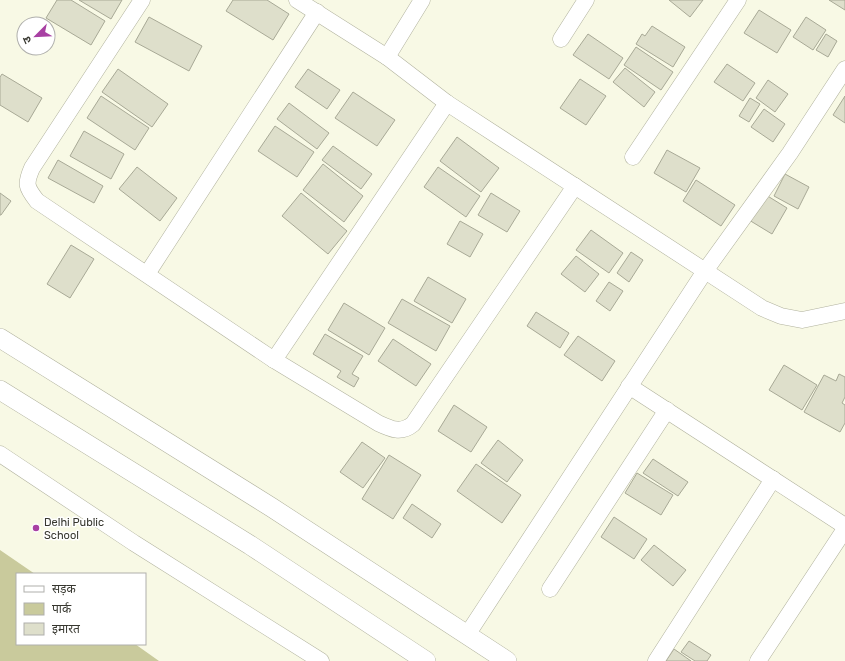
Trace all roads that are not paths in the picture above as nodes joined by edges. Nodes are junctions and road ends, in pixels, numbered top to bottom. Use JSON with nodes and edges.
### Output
{"nodes":[{"id":1,"x":142,"y":0,"type":"edge"},
{"id":2,"x":297,"y":0,"type":"edge"},
{"id":3,"x":422,"y":0,"type":"edge"},
{"id":4,"x":586,"y":0,"type":"edge"},
{"id":5,"x":738,"y":0,"type":"edge"},
{"id":6,"x":317,"y":12,"type":"junction"},
{"id":7,"x":561,"y":39,"type":"dead end"},
{"id":8,"x":387,"y":57,"type":"junction"},
{"id":9,"x":845,"y":69,"type":"edge"},
{"id":10,"x":447,"y":103,"type":"junction"},
{"id":11,"x":633,"y":157,"type":"dead end"},
{"id":12,"x":575,"y":186,"type":"junction"},
{"id":13,"x":705,"y":271,"type":"junction"},
{"id":14,"x":147,"y":274,"type":"junction"},
{"id":15,"x":845,"y":311,"type":"edge"},
{"id":16,"x":0,"y":338,"type":"edge"},
{"id":17,"x":274,"y":360,"type":"junction"},
{"id":18,"x":629,"y":386,"type":"junction"},
{"id":19,"x":0,"y":390,"type":"edge"},
{"id":20,"x":667,"y":410,"type":"junction"},
{"id":21,"x":0,"y":454,"type":"edge"},
{"id":22,"x":773,"y":479,"type":"junction"},
{"id":23,"x":845,"y":528,"type":"edge"},
{"id":24,"x":550,"y":589,"type":"dead end"},
{"id":25,"x":467,"y":635,"type":"junction"},
{"id":26,"x":321,"y":661,"type":"edge"},
{"id":27,"x":426,"y":661,"type":"edge"},
{"id":28,"x":507,"y":661,"type":"edge"},
{"id":29,"x":656,"y":661,"type":"edge"},
{"id":30,"x":758,"y":661,"type":"edge"}],
"edges":[{"from":1,"to":14,"type":"street"},
{"from":2,"to":6,"type":"street"},
{"from":3,"to":8,"type":"street"},
{"from":4,"to":7,"type":"street"},
{"from":5,"to":11,"type":"street"},
{"from":6,"to":8,"type":"street"},
{"from":6,"to":14,"type":"street"},
{"from":8,"to":10,"type":"street"},
{"from":9,"to":13,"type":"street"},
{"from":10,"to":12,"type":"street"},
{"from":10,"to":17,"type":"street"},
{"from":12,"to":13,"type":"street"},
{"from":12,"to":17,"type":"street"},
{"from":13,"to":15,"type":"street"},
{"from":13,"to":18,"type":"street"},
{"from":14,"to":17,"type":"street"},
{"from":16,"to":25,"type":"street"},
{"from":18,"to":20,"type":"street"},
{"from":18,"to":25,"type":"street"},
{"from":19,"to":27,"type":"street"},
{"from":20,"to":22,"type":"street"},
{"from":20,"to":24,"type":"street"},
{"from":21,"to":26,"type":"street"},
{"from":22,"to":23,"type":"street"},
{"from":22,"to":29,"type":"street"},
{"from":23,"to":30,"type":"street"},
{"from":25,"to":28,"type":"street"}]}
